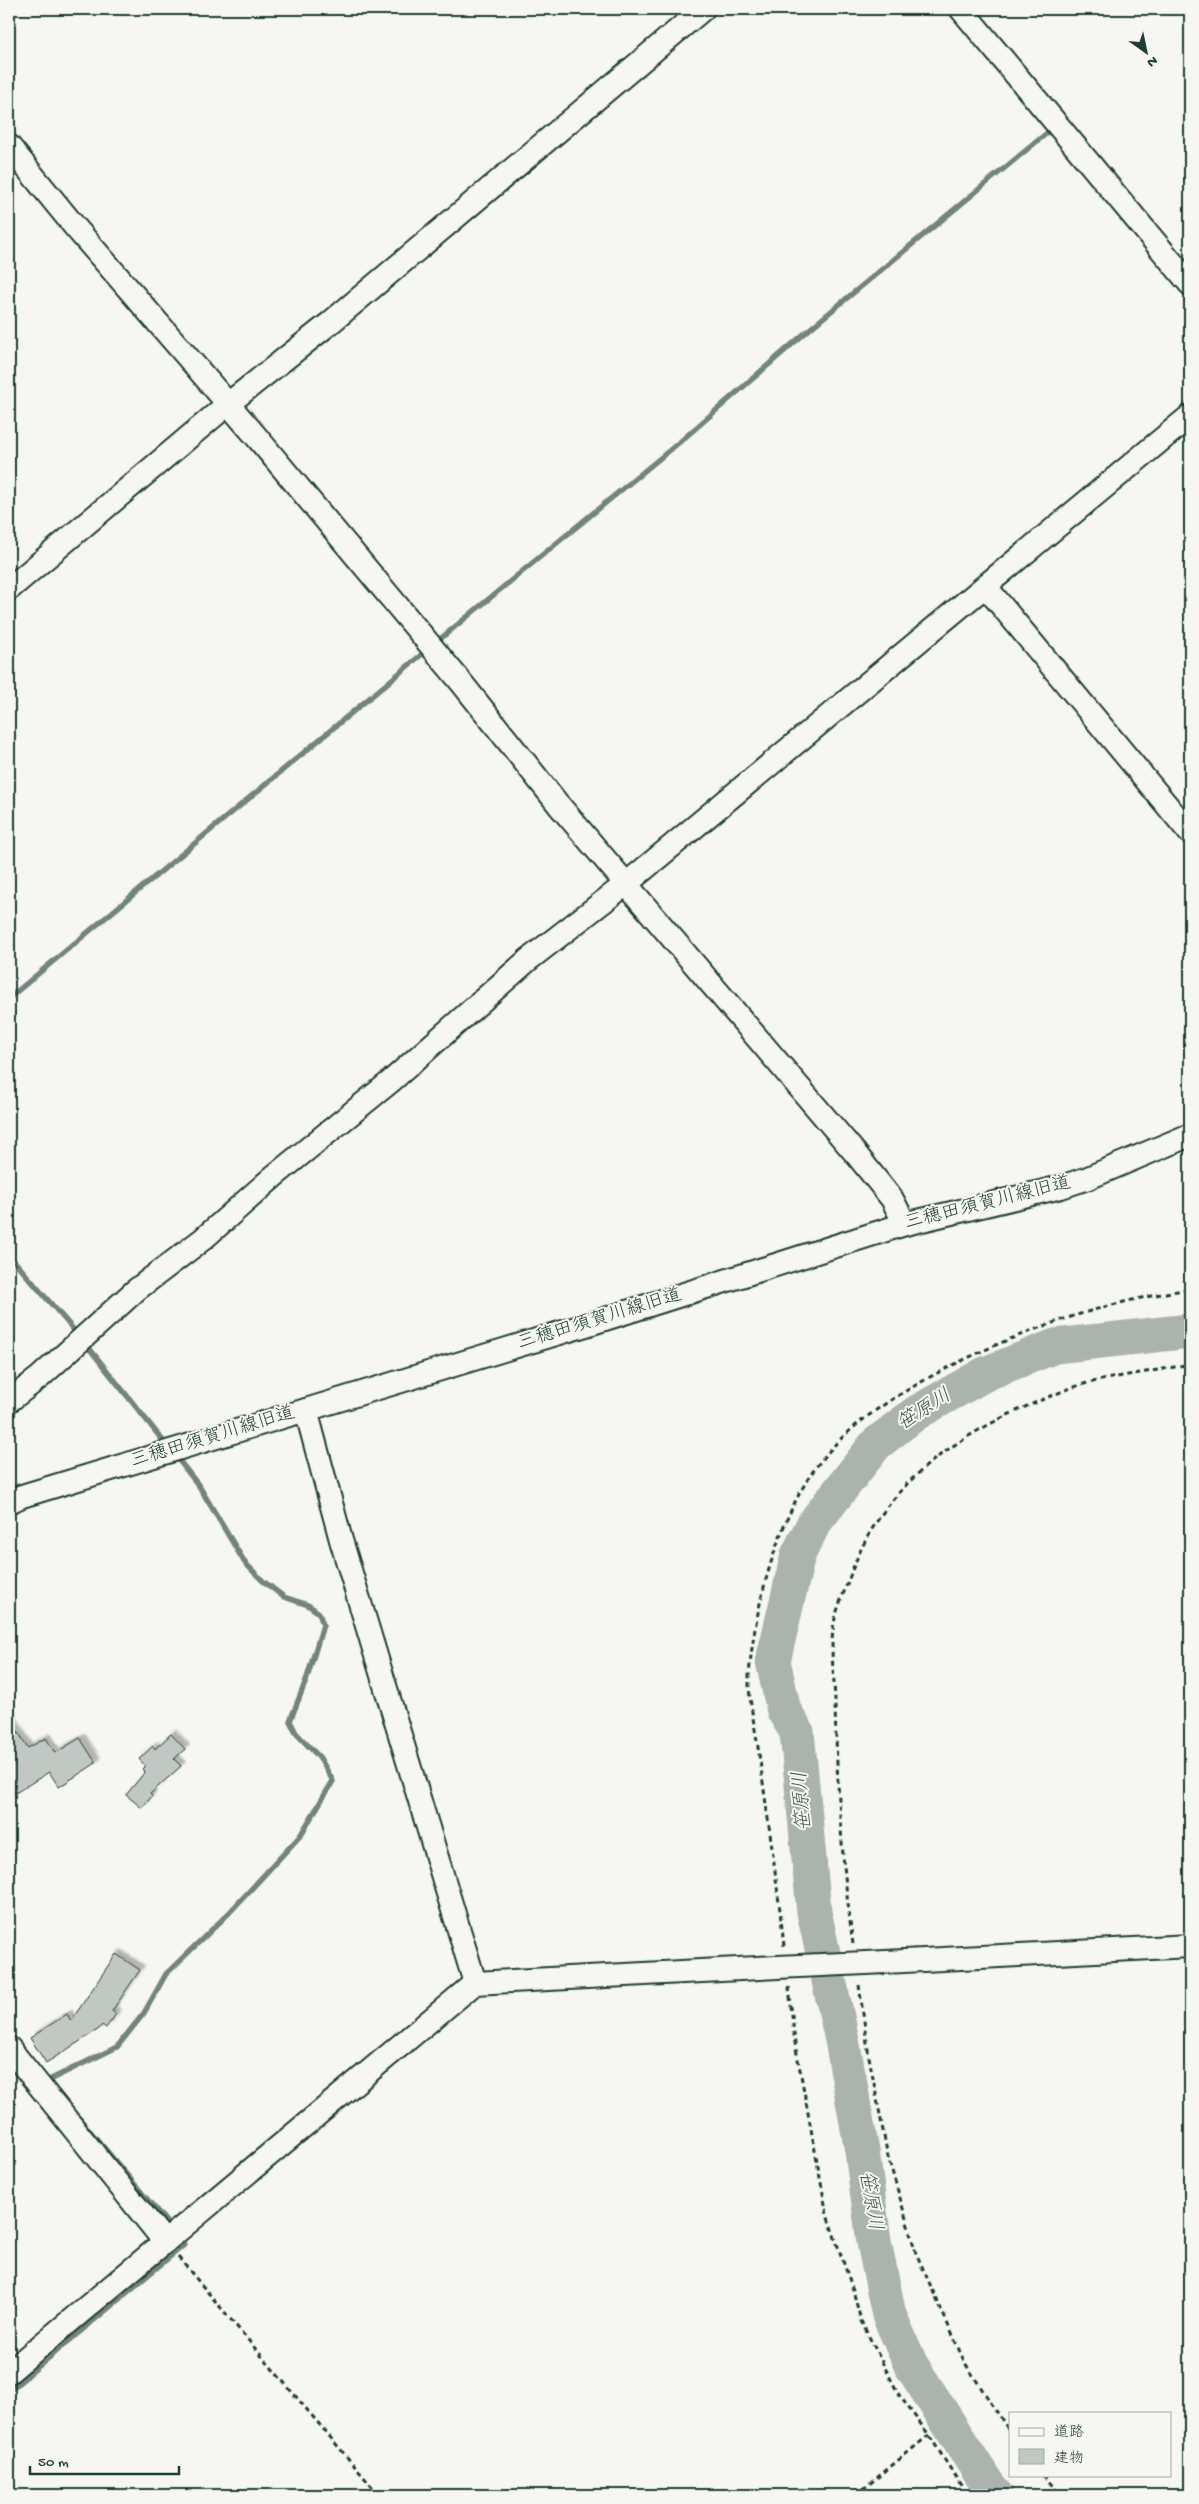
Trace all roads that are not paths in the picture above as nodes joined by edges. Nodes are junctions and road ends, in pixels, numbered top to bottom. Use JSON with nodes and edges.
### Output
{"nodes":[{"id":1,"x":703,"y":9,"type":"edge"},
{"id":2,"x":961,"y":9,"type":"edge"},
{"id":3,"x":9,"y":146,"type":"edge"},
{"id":4,"x":1190,"y":284,"type":"edge"},
{"id":5,"x":228,"y":404,"type":"junction"},
{"id":6,"x":1190,"y":416,"type":"edge"},
{"id":7,"x":986,"y":587,"type":"junction"},
{"id":8,"x":9,"y":589,"type":"edge"},
{"id":9,"x":1190,"y":833,"type":"edge"},
{"id":10,"x":626,"y":884,"type":"junction"},
{"id":11,"x":1190,"y":1135,"type":"edge"},
{"id":12,"x":905,"y":1224,"type":"junction"},
{"id":13,"x":9,"y":1402,"type":"edge"},
{"id":14,"x":306,"y":1410,"type":"junction"},
{"id":15,"x":9,"y":1502,"type":"edge"},
{"id":16,"x":1190,"y":1946,"type":"edge"},
{"id":17,"x":475,"y":1983,"type":"junction"},
{"id":18,"x":9,"y":2048,"type":"edge"},
{"id":19,"x":165,"y":2242,"type":"junction"},
{"id":20,"x":9,"y":2372,"type":"edge"}],
"edges":[{"from":1,"to":5,"type":"street"},
{"from":2,"to":4,"type":"street"},
{"from":3,"to":5,"type":"street"},
{"from":5,"to":8,"type":"street"},
{"from":5,"to":10,"type":"street"},
{"from":6,"to":7,"type":"street"},
{"from":7,"to":9,"type":"street"},
{"from":7,"to":10,"type":"street"},
{"from":10,"to":12,"type":"street"},
{"from":10,"to":13,"type":"street"},
{"from":11,"to":12,"type":"street","name":"三穂田須賀川線旧道"},
{"from":12,"to":14,"type":"street","name":"三穂田須賀川線旧道"},
{"from":14,"to":15,"type":"street","name":"三穂田須賀川線旧道"},
{"from":14,"to":17,"type":"street"},
{"from":16,"to":17,"type":"street","bridge":true},
{"from":17,"to":19,"type":"street"},
{"from":18,"to":19,"type":"street"},
{"from":19,"to":20,"type":"street"}]}
